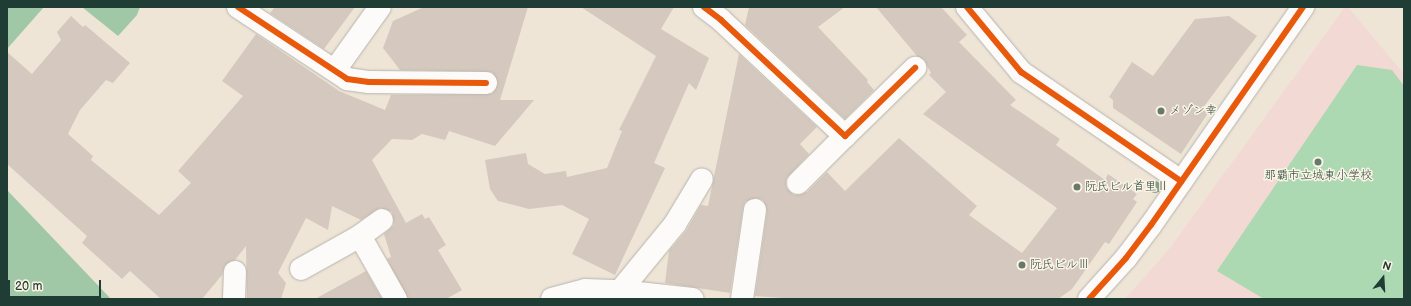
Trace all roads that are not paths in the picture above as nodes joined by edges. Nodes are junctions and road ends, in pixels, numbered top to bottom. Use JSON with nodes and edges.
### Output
{"nodes":[{"id":1,"x":238,"y":7,"type":"edge"},
{"id":2,"x":380,"y":7,"type":"edge"},
{"id":3,"x":704,"y":7,"type":"edge"},
{"id":4,"x":967,"y":7,"type":"edge"},
{"id":5,"x":1303,"y":7,"type":"edge"},
{"id":6,"x":915,"y":68,"type":"dead end"},
{"id":7,"x":335,"y":70,"type":"junction"},
{"id":8,"x":486,"y":84,"type":"dead end"},
{"id":9,"x":845,"y":136,"type":"junction"},
{"id":10,"x":702,"y":178,"type":"dead end"},
{"id":11,"x":1181,"y":181,"type":"junction"},
{"id":12,"x":798,"y":184,"type":"dead end"},
{"id":13,"x":755,"y":210,"type":"dead end"},
{"id":14,"x":382,"y":220,"type":"dead end"},
{"id":15,"x":360,"y":236,"type":"junction"},
{"id":16,"x":301,"y":270,"type":"dead end"},
{"id":17,"x":235,"y":272,"type":"dead end"},
{"id":18,"x":620,"y":291,"type":"junction"},
{"id":19,"x":587,"y":295,"type":"edge"},
{"id":20,"x":234,"y":299,"type":"edge"},
{"id":21,"x":396,"y":299,"type":"edge"},
{"id":22,"x":552,"y":299,"type":"edge"},
{"id":23,"x":694,"y":299,"type":"edge"},
{"id":24,"x":742,"y":299,"type":"edge"},
{"id":25,"x":1089,"y":299,"type":"edge"}],
"edges":[{"from":1,"to":7,"type":"street"},
{"from":2,"to":7,"type":"street"},
{"from":3,"to":9,"type":"street"},
{"from":4,"to":11,"type":"street"},
{"from":5,"to":11,"type":"street"},
{"from":6,"to":9,"type":"street"},
{"from":7,"to":8,"type":"street"},
{"from":9,"to":12,"type":"street"},
{"from":10,"to":18,"type":"street"},
{"from":11,"to":25,"type":"street"},
{"from":13,"to":24,"type":"street"},
{"from":14,"to":15,"type":"street"},
{"from":15,"to":16,"type":"street"},
{"from":15,"to":21,"type":"street"},
{"from":17,"to":20,"type":"street"},
{"from":18,"to":19,"type":"street"},
{"from":18,"to":23,"type":"street"},
{"from":19,"to":22,"type":"street"}]}
